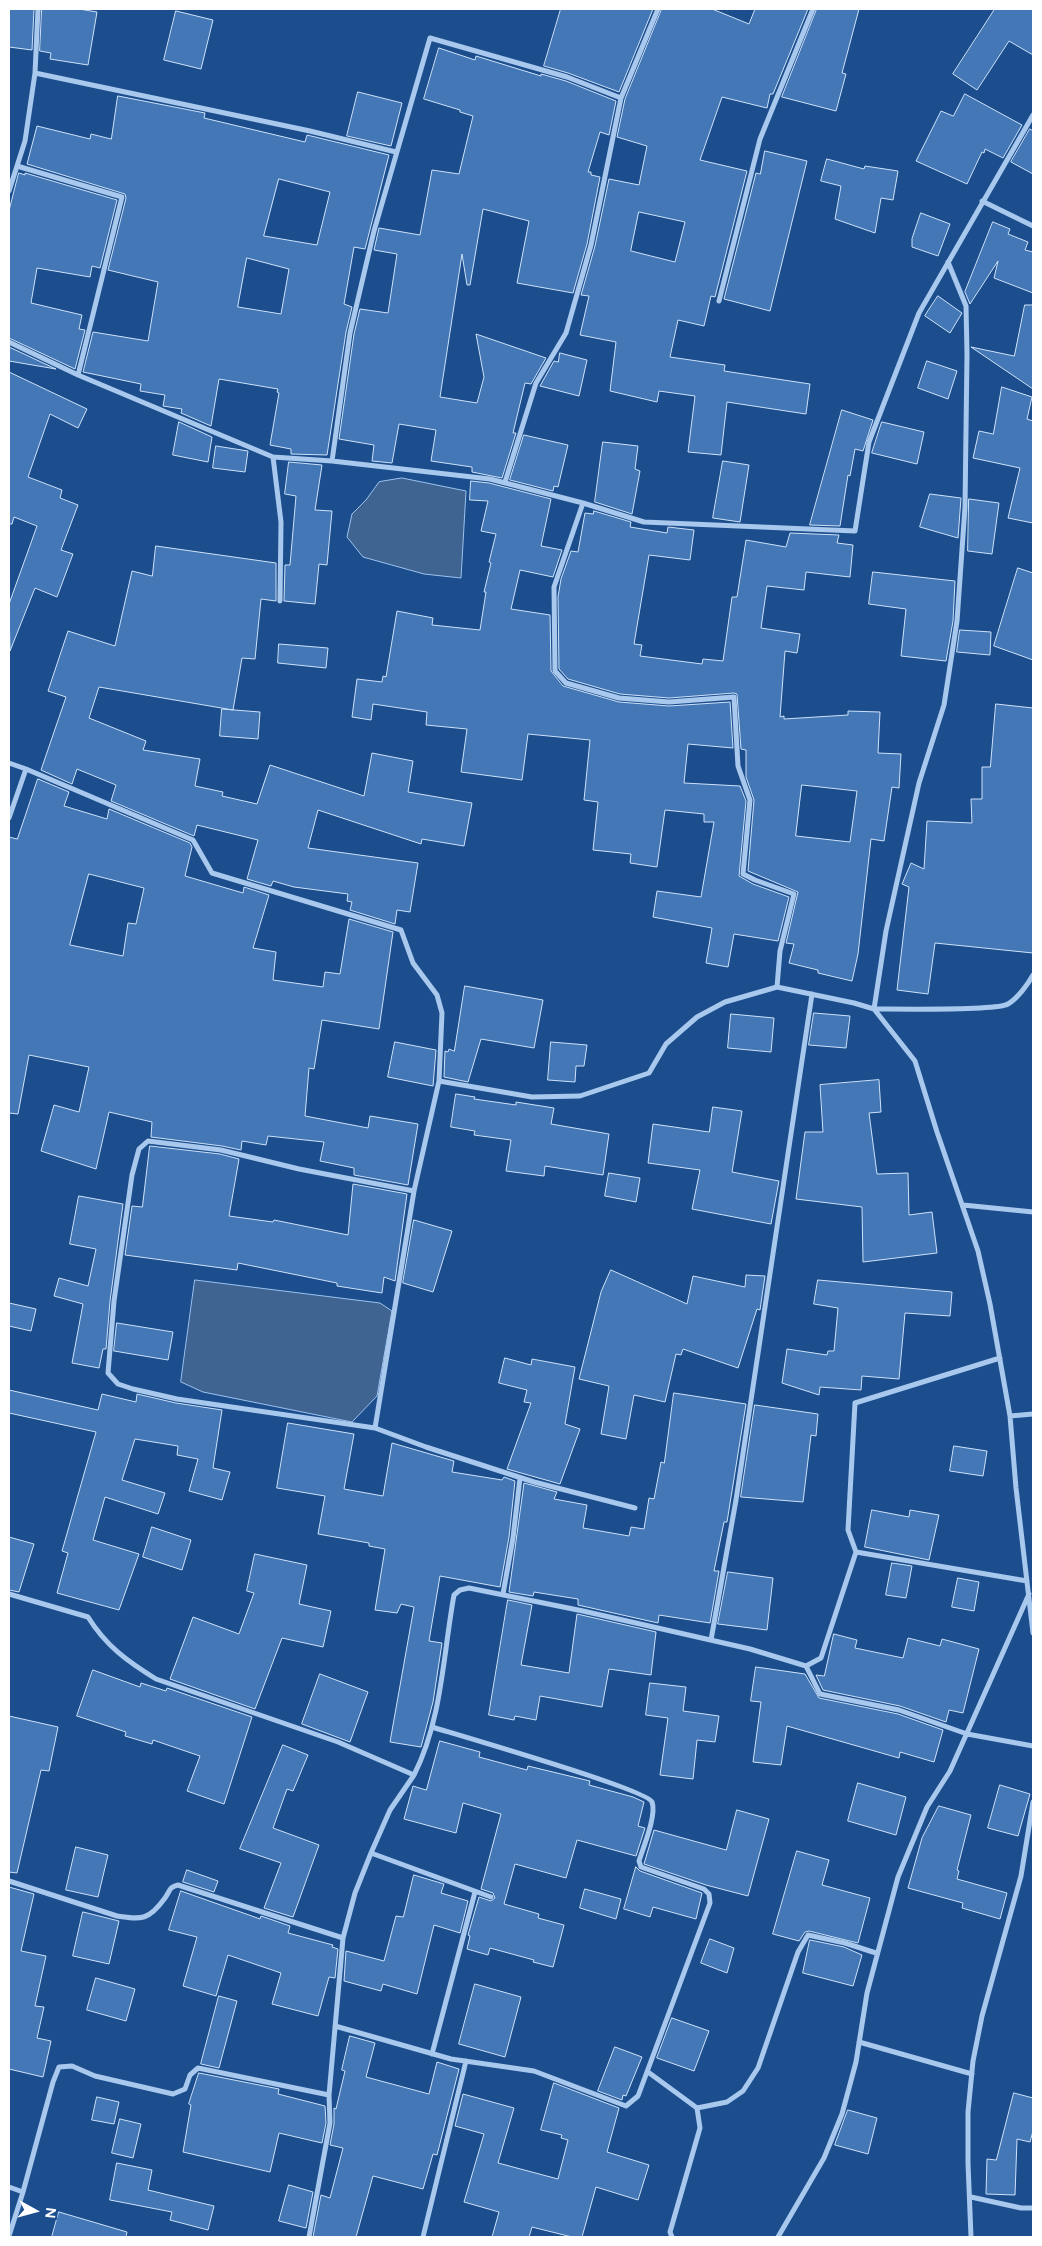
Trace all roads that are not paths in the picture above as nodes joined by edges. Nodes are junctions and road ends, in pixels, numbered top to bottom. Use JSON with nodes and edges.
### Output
{"nodes":[{"id":1,"x":38,"y":9,"type":"edge"},
{"id":2,"x":658,"y":9,"type":"edge"},
{"id":3,"x":813,"y":9,"type":"edge"},
{"id":4,"x":35,"y":73,"type":"junction"},
{"id":5,"x":621,"y":98,"type":"junction"},
{"id":6,"x":1033,"y":115,"type":"edge"},
{"id":7,"x":396,"y":152,"type":"junction"},
{"id":8,"x":16,"y":166,"type":"junction"},
{"id":9,"x":9,"y":191,"type":"edge"},
{"id":10,"x":982,"y":201,"type":"junction"},
{"id":11,"x":1033,"y":226,"type":"edge"},
{"id":12,"x":948,"y":262,"type":"junction"},
{"id":13,"x":719,"y":301,"type":"dead end"},
{"id":14,"x":9,"y":342,"type":"edge"},
{"id":15,"x":78,"y":374,"type":"junction"},
{"id":16,"x":273,"y":457,"type":"junction"},
{"id":17,"x":332,"y":461,"type":"junction"},
{"id":18,"x":505,"y":482,"type":"junction"},
{"id":19,"x":583,"y":503,"type":"junction"},
{"id":20,"x":280,"y":601,"type":"dead end"},
{"id":21,"x":9,"y":763,"type":"edge"},
{"id":22,"x":26,"y":769,"type":"junction"},
{"id":23,"x":9,"y":818,"type":"edge"},
{"id":24,"x":1033,"y":975,"type":"edge"},
{"id":25,"x":777,"y":987,"type":"junction"},
{"id":26,"x":812,"y":994,"type":"junction"},
{"id":27,"x":874,"y":1009,"type":"junction"},
{"id":28,"x":439,"y":1082,"type":"junction"},
{"id":29,"x":414,"y":1191,"type":"junction"},
{"id":30,"x":963,"y":1205,"type":"junction"},
{"id":31,"x":1033,"y":1212,"type":"edge"},
{"id":32,"x":1000,"y":1358,"type":"junction"},
{"id":33,"x":1033,"y":1414,"type":"edge"},
{"id":34,"x":1010,"y":1416,"type":"junction"},
{"id":35,"x":375,"y":1428,"type":"junction"},
{"id":36,"x":520,"y":1478,"type":"junction"},
{"id":37,"x":635,"y":1508,"type":"dead end"},
{"id":38,"x":856,"y":1552,"type":"junction"},
{"id":39,"x":1027,"y":1581,"type":"junction"},
{"id":40,"x":9,"y":1594,"type":"edge"},
{"id":41,"x":503,"y":1594,"type":"junction"},
{"id":42,"x":1028,"y":1594,"type":"junction"},
{"id":43,"x":1033,"y":1633,"type":"edge"},
{"id":44,"x":711,"y":1640,"type":"junction"},
{"id":45,"x":806,"y":1666,"type":"junction"},
{"id":46,"x":432,"y":1727,"type":"junction"},
{"id":47,"x":967,"y":1734,"type":"junction"},
{"id":48,"x":1033,"y":1746,"type":"edge"},
{"id":49,"x":414,"y":1775,"type":"junction"},
{"id":50,"x":1033,"y":1802,"type":"edge"},
{"id":51,"x":371,"y":1853,"type":"junction"},
{"id":52,"x":9,"y":1881,"type":"edge"},
{"id":53,"x":476,"y":1892,"type":"junction"},
{"id":54,"x":492,"y":1897,"type":"dead end"},
{"id":55,"x":343,"y":1938,"type":"junction"},
{"id":56,"x":876,"y":1953,"type":"junction"},
{"id":57,"x":334,"y":2026,"type":"junction"},
{"id":58,"x":859,"y":2042,"type":"junction"},
{"id":59,"x":432,"y":2054,"type":"junction"},
{"id":60,"x":466,"y":2061,"type":"junction"},
{"id":61,"x":648,"y":2072,"type":"junction"},
{"id":62,"x":972,"y":2074,"type":"junction"},
{"id":63,"x":329,"y":2095,"type":"junction"},
{"id":64,"x":697,"y":2108,"type":"junction"},
{"id":65,"x":9,"y":2187,"type":"edge"},
{"id":66,"x":23,"y":2192,"type":"junction"},
{"id":67,"x":971,"y":2197,"type":"junction"},
{"id":68,"x":1033,"y":2208,"type":"edge"},
{"id":69,"x":9,"y":2236,"type":"edge"},
{"id":70,"x":309,"y":2237,"type":"edge"},
{"id":71,"x":423,"y":2237,"type":"edge"},
{"id":72,"x":672,"y":2237,"type":"edge"},
{"id":73,"x":778,"y":2237,"type":"edge"},
{"id":74,"x":971,"y":2237,"type":"edge"}],
"edges":[{"from":1,"to":4,"type":"street"},
{"from":2,"to":5,"type":"street"},
{"from":3,"to":13,"type":"street"},
{"from":4,"to":7,"type":"street"},
{"from":4,"to":8,"type":"street"},
{"from":5,"to":7,"type":"street"},
{"from":5,"to":18,"type":"street"},
{"from":6,"to":10,"type":"street"},
{"from":7,"to":17,"type":"street"},
{"from":8,"to":9,"type":"street"},
{"from":8,"to":15,"type":"street"},
{"from":10,"to":11,"type":"street"},
{"from":10,"to":12,"type":"street"},
{"from":12,"to":19,"type":"street"},
{"from":12,"to":27,"type":"street"},
{"from":14,"to":15,"type":"street"},
{"from":15,"to":16,"type":"street"},
{"from":16,"to":17,"type":"street"},
{"from":16,"to":20,"type":"street"},
{"from":17,"to":18,"type":"street"},
{"from":18,"to":19,"type":"street"},
{"from":19,"to":25,"type":"street"},
{"from":21,"to":22,"type":"street"},
{"from":22,"to":23,"type":"street"},
{"from":22,"to":28,"type":"street"},
{"from":24,"to":27,"type":"street"},
{"from":25,"to":26,"type":"street"},
{"from":25,"to":28,"type":"street"},
{"from":26,"to":27,"type":"street"},
{"from":26,"to":44,"type":"street"},
{"from":27,"to":30,"type":"street"},
{"from":28,"to":29,"type":"street"},
{"from":29,"to":35,"type":"street"},
{"from":29,"to":35,"type":"street"},
{"from":30,"to":31,"type":"street"},
{"from":30,"to":32,"type":"street"},
{"from":32,"to":34,"type":"street"},
{"from":32,"to":38,"type":"street"},
{"from":33,"to":34,"type":"street"},
{"from":34,"to":39,"type":"street"},
{"from":35,"to":36,"type":"street"},
{"from":36,"to":37,"type":"street"},
{"from":36,"to":41,"type":"street"},
{"from":38,"to":39,"type":"street"},
{"from":38,"to":45,"type":"street"},
{"from":39,"to":42,"type":"street"},
{"from":40,"to":49,"type":"street"},
{"from":41,"to":44,"type":"street"},
{"from":41,"to":46,"type":"street"},
{"from":42,"to":43,"type":"street"},
{"from":42,"to":47,"type":"street"},
{"from":44,"to":45,"type":"street"},
{"from":45,"to":47,"type":"street"},
{"from":46,"to":49,"type":"street"},
{"from":46,"to":61,"type":"street"},
{"from":47,"to":48,"type":"street"},
{"from":47,"to":56,"type":"street"},
{"from":49,"to":51,"type":"street"},
{"from":50,"to":62,"type":"street"},
{"from":51,"to":53,"type":"street"},
{"from":51,"to":55,"type":"street"},
{"from":52,"to":55,"type":"street"},
{"from":53,"to":54,"type":"street"},
{"from":53,"to":59,"type":"street"},
{"from":55,"to":57,"type":"street"},
{"from":56,"to":58,"type":"street"},
{"from":56,"to":64,"type":"street"},
{"from":57,"to":59,"type":"street"},
{"from":57,"to":63,"type":"street"},
{"from":58,"to":62,"type":"street"},
{"from":58,"to":73,"type":"street"},
{"from":59,"to":60,"type":"street"},
{"from":60,"to":61,"type":"street"},
{"from":60,"to":71,"type":"street"},
{"from":61,"to":64,"type":"street"},
{"from":62,"to":67,"type":"street"},
{"from":63,"to":66,"type":"street"},
{"from":63,"to":70,"type":"street"},
{"from":64,"to":72,"type":"street"},
{"from":65,"to":66,"type":"street"},
{"from":66,"to":69,"type":"street"},
{"from":67,"to":68,"type":"street"},
{"from":67,"to":74,"type":"street"}]}
